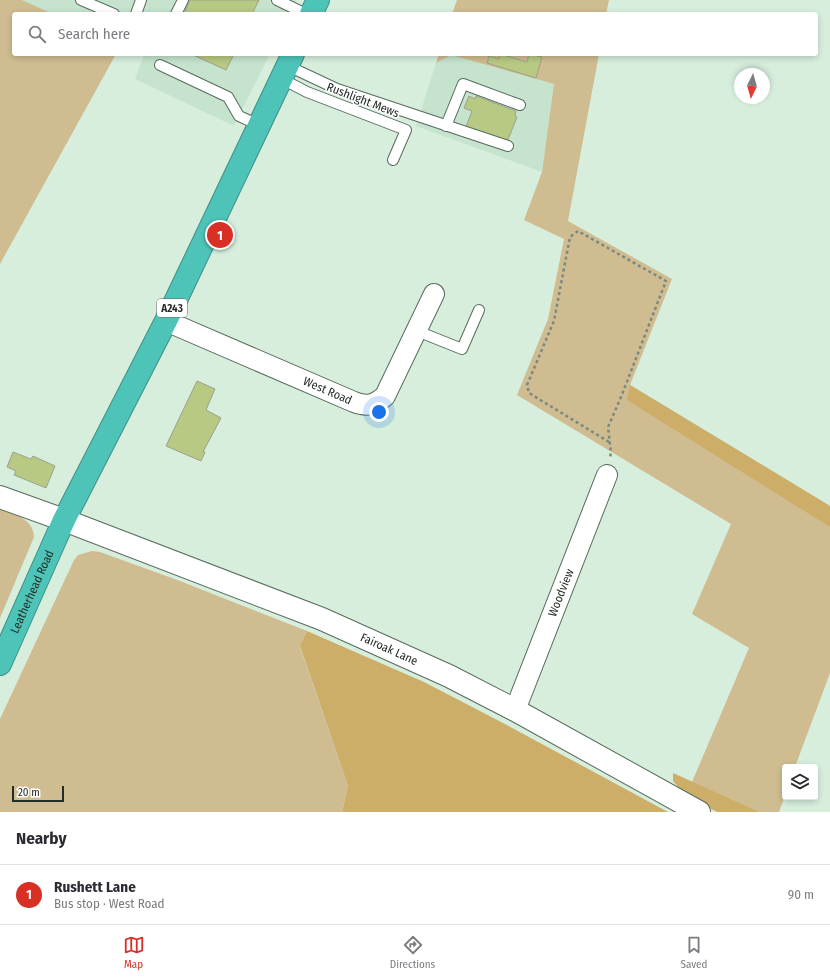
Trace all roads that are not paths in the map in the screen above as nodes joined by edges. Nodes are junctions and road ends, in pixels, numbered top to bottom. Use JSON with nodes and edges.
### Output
{"nodes":[{"id":1,"x":81,"y":0,"type":"edge"},
{"id":2,"x":141,"y":0,"type":"edge"},
{"id":3,"x":183,"y":0,"type":"edge"},
{"id":4,"x":277,"y":0,"type":"edge"},
{"id":5,"x":318,"y":0,"type":"edge"},
{"id":6,"x":109,"y":12,"type":"edge"},
{"id":7,"x":137,"y":12,"type":"edge"},
{"id":8,"x":177,"y":12,"type":"edge"},
{"id":9,"x":302,"y":12,"type":"edge"},
{"id":10,"x":312,"y":12,"type":"edge"},
{"id":11,"x":160,"y":65,"type":"dead end"},
{"id":12,"x":287,"y":66,"type":"edge"},
{"id":13,"x":520,"y":105,"type":"dead end"},
{"id":14,"x":259,"y":125,"type":"junction"},
{"id":15,"x":446,"y":126,"type":"junction"},
{"id":16,"x":508,"y":146,"type":"dead end"},
{"id":17,"x":393,"y":160,"type":"dead end"},
{"id":18,"x":434,"y":294,"type":"dead end"},
{"id":19,"x":479,"y":310,"type":"dead end"},
{"id":20,"x":166,"y":321,"type":"junction"},
{"id":21,"x":417,"y":331,"type":"junction"},
{"id":22,"x":607,"y":475,"type":"road end"},
{"id":23,"x":0,"y":497,"type":"edge"},
{"id":24,"x":64,"y":520,"type":"junction"},
{"id":25,"x":0,"y":664,"type":"edge"},
{"id":26,"x":515,"y":710,"type":"junction"},
{"id":27,"x":699,"y":812,"type":"edge"}],
"edges":[{"from":1,"to":6,"type":"lane"},
{"from":2,"to":7,"type":"lane"},
{"from":3,"to":8,"type":"lane"},
{"from":4,"to":9,"type":"lane"},
{"from":5,"to":10,"type":"highway"},
{"from":11,"to":14,"type":"lane"},
{"from":12,"to":14,"type":"highway","number":"A243"},
{"from":12,"to":15,"type":"lane"},
{"from":12,"to":17,"type":"lane","name":"Rushlight Mews"},
{"from":13,"to":15,"type":"lane"},
{"from":14,"to":20,"type":"highway","number":"A243"},
{"from":15,"to":16,"type":"lane"},
{"from":18,"to":21,"type":"street","name":"West Road"},
{"from":19,"to":21,"type":"lane"},
{"from":20,"to":21,"type":"street","name":"West Road"},
{"from":20,"to":24,"type":"highway","number":"A243"},
{"from":22,"to":26,"type":"street","name":"Woodview"},
{"from":23,"to":24,"type":"main road","name":"Fairoak Lane"},
{"from":24,"to":25,"type":"highway","name":"Leatherhead Road","number":"A243"},
{"from":24,"to":26,"type":"main road","name":"Fairoak Lane"},
{"from":26,"to":27,"type":"main road","name":"Fairoak Lane"}]}
